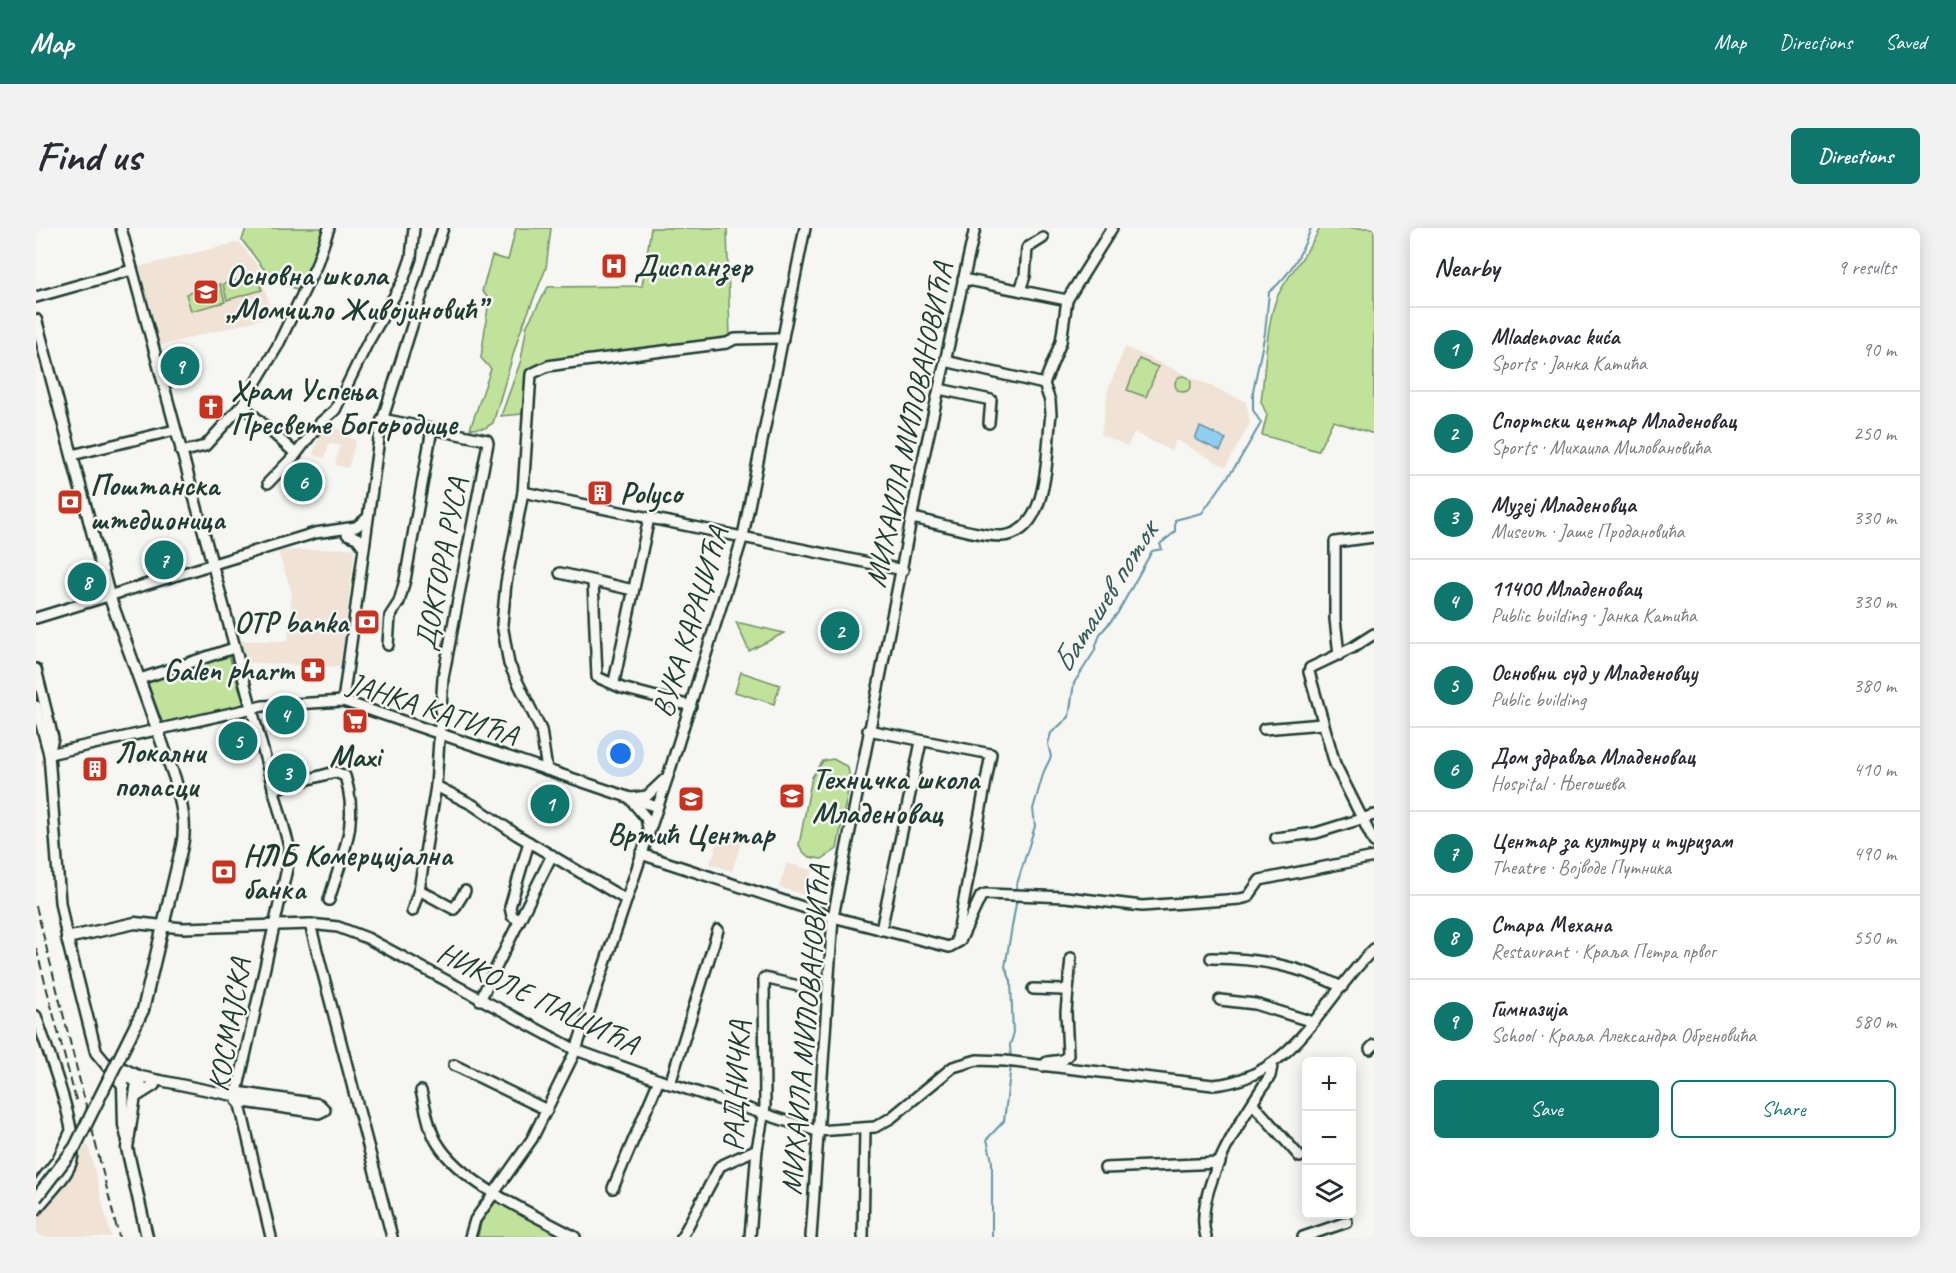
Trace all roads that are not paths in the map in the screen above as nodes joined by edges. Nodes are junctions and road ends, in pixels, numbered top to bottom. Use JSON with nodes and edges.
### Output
{"nodes":[{"id":1,"x":121,"y":228,"type":"edge"},
{"id":2,"x":329,"y":228,"type":"edge"},
{"id":3,"x":414,"y":228,"type":"edge"},
{"id":4,"x":443,"y":228,"type":"edge"},
{"id":5,"x":805,"y":228,"type":"edge"},
{"id":6,"x":975,"y":228,"type":"edge"},
{"id":7,"x":1112,"y":228,"type":"edge"},
{"id":8,"x":1043,"y":238,"type":"dead end"},
{"id":9,"x":411,"y":258,"type":"junction"},
{"id":10,"x":430,"y":264,"type":"junction"},
{"id":11,"x":132,"y":270,"type":"junction"},
{"id":12,"x":963,"y":279,"type":"junction"},
{"id":13,"x":403,"y":281,"type":"junction"},
{"id":14,"x":422,"y":290,"type":"junction"},
{"id":15,"x":1020,"y":290,"type":"junction"},
{"id":16,"x":36,"y":297,"type":"edge"},
{"id":17,"x":1067,"y":300,"type":"junction"},
{"id":18,"x":36,"y":320,"type":"edge"},
{"id":19,"x":783,"y":338,"type":"junction"},
{"id":20,"x":945,"y":361,"type":"junction"},
{"id":21,"x":1044,"y":384,"type":"junction"},
{"id":22,"x":939,"y":389,"type":"junction"},
{"id":23,"x":242,"y":405,"type":"junction"},
{"id":24,"x":382,"y":419,"type":"junction"},
{"id":25,"x":989,"y":423,"type":"dead end"},
{"id":26,"x":432,"y":429,"type":"junction"},
{"id":27,"x":175,"y":430,"type":"junction"},
{"id":28,"x":181,"y":452,"type":"junction"},
{"id":29,"x":296,"y":454,"type":"junction"},
{"id":30,"x":72,"y":455,"type":"junction"},
{"id":31,"x":268,"y":483,"type":"dead end"},
{"id":32,"x":524,"y":492,"type":"junction"},
{"id":33,"x":650,"y":518,"type":"junction"},
{"id":34,"x":912,"y":518,"type":"junction"},
{"id":35,"x":366,"y":522,"type":"junction"},
{"id":36,"x":348,"y":534,"type":"junction"},
{"id":37,"x":743,"y":536,"type":"junction"},
{"id":38,"x":1374,"y":537,"type":"edge"},
{"id":39,"x":301,"y":539,"type":"junction"},
{"id":40,"x":363,"y":546,"type":"junction"},
{"id":41,"x":211,"y":564,"type":"junction"},
{"id":42,"x":903,"y":570,"type":"junction"},
{"id":43,"x":560,"y":573,"type":"dead end"},
{"id":44,"x":593,"y":581,"type":"junction"},
{"id":45,"x":633,"y":590,"type":"junction"},
{"id":46,"x":109,"y":595,"type":"junction"},
{"id":47,"x":36,"y":618,"type":"edge"},
{"id":48,"x":1374,"y":634,"type":"edge"},
{"id":49,"x":388,"y":645,"type":"dead end"},
{"id":50,"x":234,"y":648,"type":"junction"},
{"id":51,"x":1340,"y":655,"type":"junction"},
{"id":52,"x":36,"y":669,"type":"edge"},
{"id":53,"x":140,"y":679,"type":"junction"},
{"id":54,"x":614,"y":682,"type":"junction"},
{"id":55,"x":343,"y":701,"type":"junction"},
{"id":56,"x":36,"y":706,"type":"edge"},
{"id":57,"x":691,"y":706,"type":"junction"},
{"id":58,"x":250,"y":709,"type":"junction"},
{"id":59,"x":1322,"y":724,"type":"junction"},
{"id":60,"x":1264,"y":729,"type":"dead end"},
{"id":61,"x":158,"y":730,"type":"junction"},
{"id":62,"x":868,"y":730,"type":"junction"},
{"id":63,"x":441,"y":734,"type":"junction"},
{"id":64,"x":921,"y":742,"type":"junction"},
{"id":65,"x":49,"y":754,"type":"junction"},
{"id":66,"x":547,"y":770,"type":"junction"},
{"id":67,"x":669,"y":773,"type":"junction"},
{"id":68,"x":436,"y":786,"type":"junction"},
{"id":69,"x":273,"y":789,"type":"junction"},
{"id":70,"x":629,"y":798,"type":"junction"},
{"id":71,"x":657,"y":807,"type":"junction"},
{"id":72,"x":1374,"y":815,"type":"edge"},
{"id":73,"x":1362,"y":819,"type":"junction"},
{"id":74,"x":648,"y":832,"type":"junction"},
{"id":75,"x":1276,"y":838,"type":"dead end"},
{"id":76,"x":529,"y":842,"type":"junction"},
{"id":77,"x":1374,"y":842,"type":"edge"},
{"id":78,"x":641,"y":854,"type":"junction"},
{"id":79,"x":552,"y":855,"type":"junction"},
{"id":80,"x":1374,"y":857,"type":"edge"},
{"id":81,"x":419,"y":890,"type":"junction"},
{"id":82,"x":465,"y":891,"type":"dead end"},
{"id":83,"x":328,"y":900,"type":"dead end"},
{"id":84,"x":625,"y":900,"type":"junction"},
{"id":85,"x":412,"y":911,"type":"dead end"},
{"id":86,"x":833,"y":917,"type":"junction"},
{"id":87,"x":519,"y":920,"type":"junction"},
{"id":88,"x":310,"y":924,"type":"junction"},
{"id":89,"x":163,"y":926,"type":"junction"},
{"id":90,"x":272,"y":926,"type":"junction"},
{"id":91,"x":718,"y":930,"type":"dead end"},
{"id":92,"x":881,"y":930,"type":"junction"},
{"id":93,"x":67,"y":938,"type":"junction"},
{"id":94,"x":956,"y":944,"type":"junction"},
{"id":95,"x":1374,"y":949,"type":"edge"},
{"id":96,"x":1071,"y":958,"type":"dead end"},
{"id":97,"x":1211,"y":958,"type":"dead end"},
{"id":98,"x":803,"y":987,"type":"dead end"},
{"id":99,"x":1068,"y":987,"type":"junction"},
{"id":100,"x":1342,"y":987,"type":"junction"},
{"id":101,"x":1033,"y":989,"type":"dead end"},
{"id":102,"x":480,"y":1000,"type":"junction"},
{"id":103,"x":1220,"y":1000,"type":"dead end"},
{"id":104,"x":36,"y":1016,"type":"edge"},
{"id":105,"x":1313,"y":1022,"type":"junction"},
{"id":106,"x":95,"y":1047,"type":"junction"},
{"id":107,"x":576,"y":1050,"type":"junction"},
{"id":108,"x":454,"y":1065,"type":"dead end"},
{"id":109,"x":1043,"y":1066,"type":"junction"},
{"id":110,"x":1272,"y":1066,"type":"junction"},
{"id":111,"x":116,"y":1073,"type":"junction"},
{"id":112,"x":1251,"y":1077,"type":"junction"},
{"id":113,"x":136,"y":1080,"type":"junction"},
{"id":114,"x":659,"y":1080,"type":"junction"},
{"id":115,"x":670,"y":1084,"type":"junction"},
{"id":116,"x":154,"y":1085,"type":"junction"},
{"id":117,"x":194,"y":1088,"type":"junction"},
{"id":118,"x":421,"y":1091,"type":"dead end"},
{"id":119,"x":1260,"y":1092,"type":"junction"},
{"id":120,"x":237,"y":1096,"type":"junction"},
{"id":121,"x":130,"y":1097,"type":"junction"},
{"id":122,"x":1253,"y":1104,"type":"junction"},
{"id":123,"x":546,"y":1110,"type":"junction"},
{"id":124,"x":764,"y":1115,"type":"junction"},
{"id":125,"x":865,"y":1129,"type":"junction"},
{"id":126,"x":71,"y":1131,"type":"junction"},
{"id":127,"x":817,"y":1131,"type":"junction"},
{"id":128,"x":757,"y":1149,"type":"junction"},
{"id":129,"x":1300,"y":1157,"type":"dead end"},
{"id":130,"x":1220,"y":1163,"type":"junction"},
{"id":131,"x":1105,"y":1168,"type":"dead end"},
{"id":132,"x":36,"y":1186,"type":"edge"},
{"id":133,"x":613,"y":1188,"type":"dead end"},
{"id":134,"x":495,"y":1192,"type":"junction"},
{"id":135,"x":36,"y":1198,"type":"edge"},
{"id":136,"x":36,"y":1210,"type":"edge"},
{"id":137,"x":1347,"y":1222,"type":"dead end"},
{"id":138,"x":147,"y":1237,"type":"edge"},
{"id":139,"x":271,"y":1237,"type":"edge"},
{"id":140,"x":392,"y":1237,"type":"edge"},
{"id":141,"x":470,"y":1237,"type":"edge"},
{"id":142,"x":575,"y":1237,"type":"edge"},
{"id":143,"x":682,"y":1237,"type":"edge"},
{"id":144,"x":750,"y":1237,"type":"edge"},
{"id":145,"x":811,"y":1237,"type":"edge"},
{"id":146,"x":863,"y":1237,"type":"edge"},
{"id":147,"x":1206,"y":1237,"type":"edge"},
{"id":148,"x":1303,"y":1237,"type":"edge"}],
"edges":[{"from":1,"to":11,"type":"street","name":"КОСМАЈСКА"},
{"from":2,"to":23,"type":"street"},
{"from":3,"to":9,"type":"street"},
{"from":4,"to":10,"type":"street"},
{"from":5,"to":19,"type":"street","name":"ВУКА КАРАЏИЋА"},
{"from":6,"to":12,"type":"street","name":"МИХАИЛА МИЛОВАНОВИЋА"},
{"from":7,"to":17,"type":"street"},
{"from":8,"to":15,"type":"street"},
{"from":9,"to":10,"type":"street"},
{"from":9,"to":13,"type":"street"},
{"from":10,"to":14,"type":"street"},
{"from":11,"to":16,"type":"street"},
{"from":11,"to":27,"type":"street","name":"КОСМАЈСКА"},
{"from":12,"to":15,"type":"street"},
{"from":12,"to":20,"type":"street","name":"МИХАИЛА МИЛОВАНОВИЋА"},
{"from":13,"to":14,"type":"street"},
{"from":13,"to":29,"type":"street"},
{"from":14,"to":24,"type":"street"},
{"from":15,"to":17,"type":"street"},
{"from":17,"to":21,"type":"street"},
{"from":18,"to":30,"type":"main road"},
{"from":19,"to":32,"type":"street"},
{"from":19,"to":37,"type":"street","name":"ВУКА КАРАЏИЋА"},
{"from":20,"to":21,"type":"street"},
{"from":20,"to":22,"type":"street","name":"МИХАИЛА МИЛОВАНОВИЋА"},
{"from":21,"to":34,"type":"street"},
{"from":22,"to":25,"type":"street"},
{"from":22,"to":34,"type":"street","name":"МИХАИЛА МИЛОВАНОВИЋА"},
{"from":23,"to":28,"type":"street"},
{"from":23,"to":29,"type":"street"},
{"from":24,"to":26,"type":"street"},
{"from":24,"to":35,"type":"street"},
{"from":26,"to":49,"type":"street"},
{"from":26,"to":63,"type":"street","name":"ДОКТОРА РУСА"},
{"from":27,"to":28,"type":"street","name":"КОСМАЈСКА"},
{"from":27,"to":30,"type":"street"},
{"from":28,"to":41,"type":"street","name":"КОСМАЈСКА"},
{"from":29,"to":31,"type":"street"},
{"from":30,"to":46,"type":"main road"},
{"from":32,"to":33,"type":"street"},
{"from":32,"to":66,"type":"street"},
{"from":33,"to":37,"type":"street"},
{"from":33,"to":45,"type":"street"},
{"from":34,"to":42,"type":"street","name":"МИХАИЛА МИЛОВАНОВИЋА"},
{"from":35,"to":36,"type":"street"},
{"from":35,"to":39,"type":"street"},
{"from":35,"to":40,"type":"street"},
{"from":36,"to":39,"type":"street"},
{"from":36,"to":40,"type":"street"},
{"from":37,"to":42,"type":"street"},
{"from":37,"to":57,"type":"street","name":"ВУКА КАРАЏИЋА"},
{"from":38,"to":51,"type":"street"},
{"from":39,"to":41,"type":"street"},
{"from":40,"to":55,"type":"street"},
{"from":41,"to":46,"type":"street"},
{"from":41,"to":50,"type":"street","name":"КОСМАЈСКА"},
{"from":42,"to":62,"type":"street","name":"МИХАИЛА МИЛОВАНОВИЋА"},
{"from":43,"to":44,"type":"street"},
{"from":44,"to":45,"type":"street"},
{"from":44,"to":54,"type":"street"},
{"from":45,"to":54,"type":"street"},
{"from":46,"to":47,"type":"street"},
{"from":46,"to":53,"type":"main road"},
{"from":48,"to":51,"type":"street"},
{"from":50,"to":53,"type":"street"},
{"from":50,"to":58,"type":"street","name":"КОСМАЈСКА"},
{"from":51,"to":59,"type":"street"},
{"from":52,"to":65,"type":"street"},
{"from":53,"to":61,"type":"main road"},
{"from":54,"to":57,"type":"street"},
{"from":55,"to":58,"type":"street","name":"ЈАНКА КАТИЋА"},
{"from":55,"to":63,"type":"street","name":"ЈАНКА КАТИЋА"},
{"from":56,"to":65,"type":"street"},
{"from":57,"to":67,"type":"street","name":"ВУКА КАРАЏИЋА"},
{"from":58,"to":61,"type":"street","name":"ЈАНКА КАТИЋА"},
{"from":58,"to":69,"type":"street","name":"КОСМАЈСКА"},
{"from":59,"to":60,"type":"street"},
{"from":59,"to":73,"type":"street"},
{"from":61,"to":65,"type":"street","name":"ЈАНКА КАТИЋА"},
{"from":61,"to":89,"type":"main road"},
{"from":62,"to":64,"type":"street"},
{"from":62,"to":86,"type":"street","name":"МИХАИЛА МИЛОВАНОВИЋА"},
{"from":63,"to":66,"type":"street","name":"ЈАНКА КАТИЋА"},
{"from":63,"to":68,"type":"street","name":"ДОКТОРА РУСА"},
{"from":64,"to":92,"type":"street"},
{"from":64,"to":94,"type":"street"},
{"from":65,"to":93,"type":"street"},
{"from":66,"to":70,"type":"street","name":"ЈАНКА КАТИЋА"},
{"from":67,"to":70,"type":"street"},
{"from":67,"to":71,"type":"street","name":"ВУКА КАРАЏИЋА"},
{"from":68,"to":76,"type":"street"},
{"from":68,"to":81,"type":"street","name":"ДОКТОРА РУСА"},
{"from":69,"to":83,"type":"street"},
{"from":69,"to":90,"type":"street","name":"КОСМАЈСКА"},
{"from":70,"to":71,"type":"street","name":"ЈАНКА КАТИЋА"},
{"from":70,"to":74,"type":"street"},
{"from":71,"to":74,"type":"street","name":"ВУКА КАРАЏИЋА"},
{"from":72,"to":73,"type":"street"},
{"from":73,"to":75,"type":"street"},
{"from":73,"to":77,"type":"street"},
{"from":74,"to":78,"type":"street","name":"ВУКА КАРАЏИЋА"},
{"from":76,"to":79,"type":"street"},
{"from":76,"to":87,"type":"street"},
{"from":78,"to":84,"type":"street","name":"ВУКА КАРАЏИЋА"},
{"from":78,"to":86,"type":"street"},
{"from":79,"to":84,"type":"street"},
{"from":79,"to":87,"type":"street"},
{"from":80,"to":94,"type":"street"},
{"from":81,"to":82,"type":"street"},
{"from":81,"to":85,"type":"street","name":"ДОКТОРА РУСА"},
{"from":84,"to":107,"type":"street","name":"ВУКА КАРАЏИЋА"},
{"from":86,"to":92,"type":"street"},
{"from":86,"to":127,"type":"street","name":"МИХАИЛА МИЛОВАНОВИЋА"},
{"from":87,"to":102,"type":"street"},
{"from":88,"to":90,"type":"street","name":"НИКОЛЕ ПАШИЋА"},
{"from":88,"to":102,"type":"street","name":"НИКОЛЕ ПАШИЋА"},
{"from":88,"to":140,"type":"street"},
{"from":89,"to":90,"type":"street","name":"НИКОЛЕ ПАШИЋА"},
{"from":89,"to":93,"type":"main road","name":"НИКОЛЕ ПАШИЋА"},
{"from":89,"to":135,"type":"main road","bridge":true},
{"from":90,"to":120,"type":"street","name":"КОСМАЈСКА"},
{"from":91,"to":115,"type":"street"},
{"from":92,"to":94,"type":"street"},
{"from":93,"to":106,"type":"main road"},
{"from":95,"to":100,"type":"street"},
{"from":96,"to":99,"type":"street"},
{"from":97,"to":100,"type":"street"},
{"from":98,"to":124,"type":"street","name":"РАДНИЧКА"},
{"from":99,"to":101,"type":"street"},
{"from":99,"to":109,"type":"street"},
{"from":100,"to":105,"type":"street"},
{"from":102,"to":107,"type":"street","name":"НИКОЛЕ ПАШИЋА"},
{"from":103,"to":105,"type":"street"},
{"from":104,"to":126,"type":"street"},
{"from":105,"to":110,"type":"street"},
{"from":106,"to":111,"type":"main road"},
{"from":106,"to":113,"type":"main road"},
{"from":107,"to":114,"type":"street","name":"НИКОЛЕ ПАШИЋА"},
{"from":107,"to":123,"type":"street","name":"ВУКА КАРАЏИЋА"},
{"from":108,"to":123,"type":"street"},
{"from":109,"to":112,"type":"street"},
{"from":109,"to":125,"type":"street","name":"НИКОЛЕ ПАШИЋА"},
{"from":110,"to":112,"type":"street"},
{"from":110,"to":119,"type":"street"},
{"from":111,"to":113,"type":"street"},
{"from":111,"to":121,"type":"main road"},
{"from":112,"to":119,"type":"street"},
{"from":113,"to":116,"type":"street"},
{"from":113,"to":117,"type":"street"},
{"from":113,"to":121,"type":"main road"},
{"from":114,"to":115,"type":"street","name":"НИКОЛЕ ПАШИЋА"},
{"from":114,"to":133,"type":"street"},
{"from":115,"to":124,"type":"street","name":"НИКОЛЕ ПАШИЋА"},
{"from":116,"to":117,"type":"street"},
{"from":116,"to":121,"type":"main road"},
{"from":117,"to":120,"type":"street"},
{"from":118,"to":134,"type":"street"},
{"from":119,"to":122,"type":"street"},
{"from":120,"to":120,"type":"street"},
{"from":120,"to":139,"type":"street","name":"КОСМАЈСКА"},
{"from":121,"to":138,"type":"main road"},
{"from":122,"to":129,"type":"street"},
{"from":122,"to":130,"type":"street"},
{"from":123,"to":134,"type":"street","name":"ВУКА КАРАЏИЋА"},
{"from":124,"to":127,"type":"street","name":"НИКОЛЕ ПАШИЋА"},
{"from":124,"to":128,"type":"street","name":"РАДНИЧКА"},
{"from":125,"to":127,"type":"street","name":"НИКОЛЕ ПАШИЋА"},
{"from":125,"to":146,"type":"street"},
{"from":126,"to":132,"type":"street"},
{"from":126,"to":136,"type":"street"},
{"from":127,"to":145,"type":"street","name":"МИХАИЛА МИЛОВАНОВИЋА"},
{"from":128,"to":143,"type":"street"},
{"from":128,"to":144,"type":"street","name":"РАДНИЧКА"},
{"from":130,"to":131,"type":"street"},
{"from":130,"to":147,"type":"street"},
{"from":134,"to":141,"type":"street","name":"ВУКА КАРАЏИЋА"},
{"from":134,"to":142,"type":"street"},
{"from":137,"to":148,"type":"street"}]}
